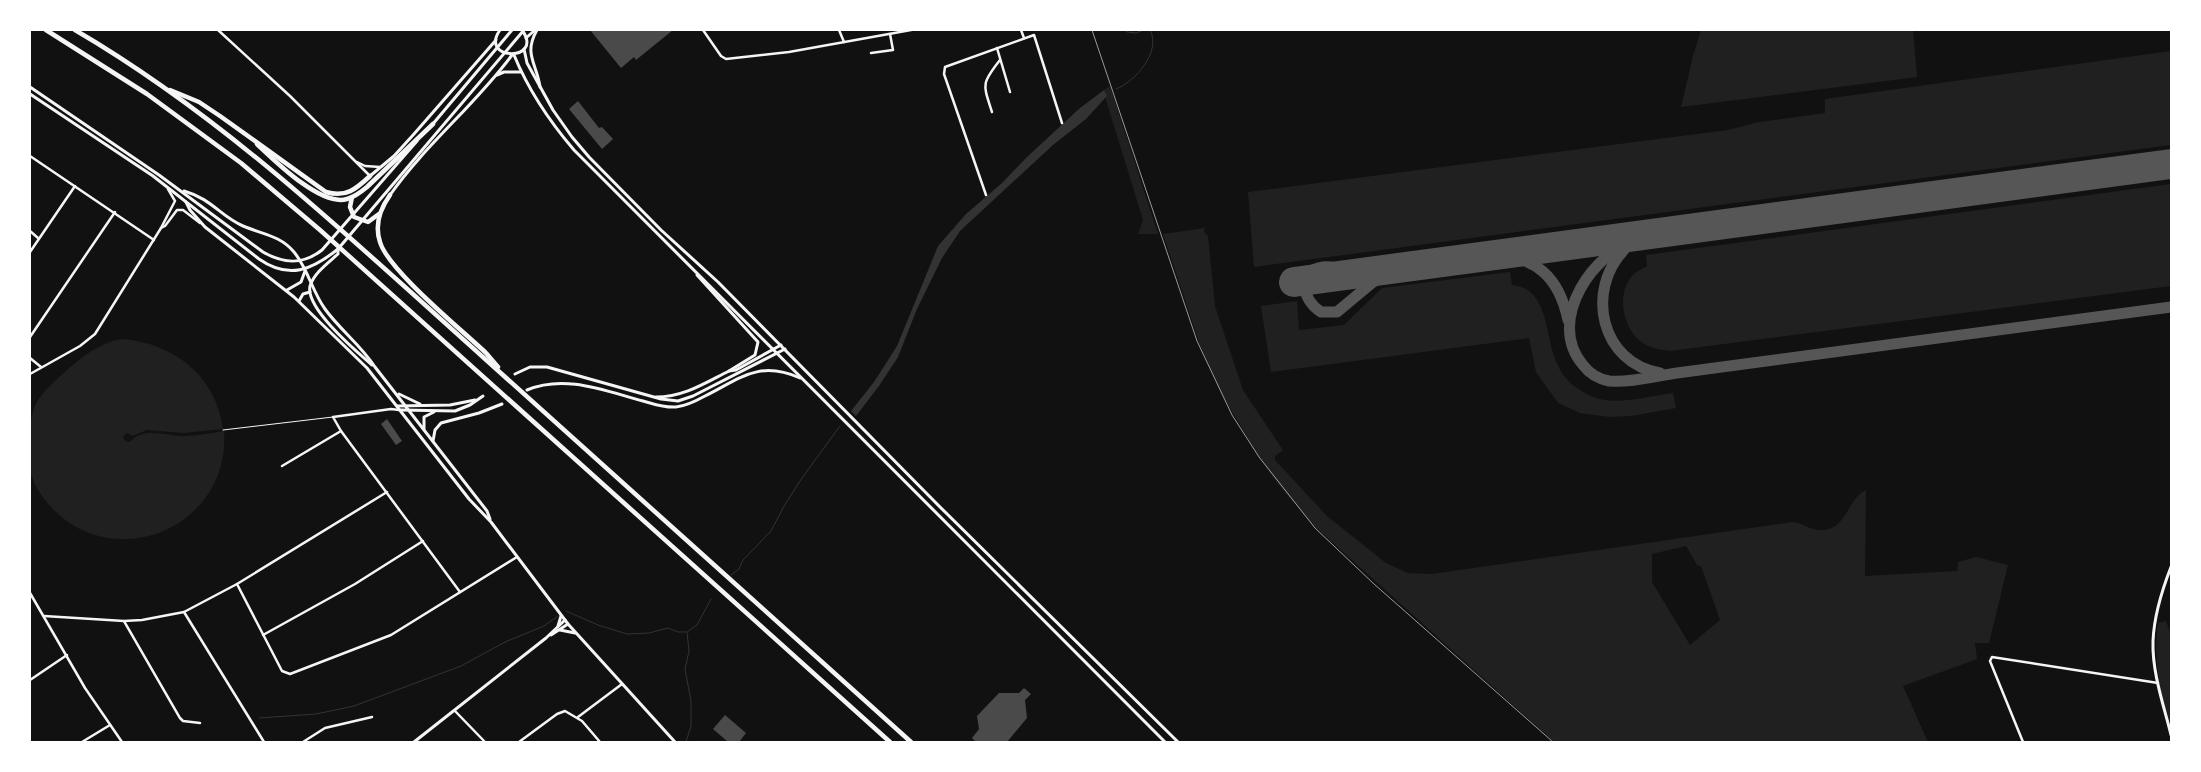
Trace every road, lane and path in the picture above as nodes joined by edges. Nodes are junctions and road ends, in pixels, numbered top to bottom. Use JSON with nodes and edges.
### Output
{"nodes":[{"id":1,"x":46,"y":30,"type":"edge"},
{"id":2,"x":75,"y":30,"type":"edge"},
{"id":3,"x":218,"y":30,"type":"edge"},
{"id":4,"x":500,"y":30,"type":"edge"},
{"id":5,"x":512,"y":30,"type":"edge"},
{"id":6,"x":523,"y":30,"type":"edge"},
{"id":7,"x":536,"y":30,"type":"edge"},
{"id":8,"x":703,"y":30,"type":"edge"},
{"id":9,"x":839,"y":30,"type":"edge"},
{"id":10,"x":906,"y":30,"type":"edge"},
{"id":11,"x":911,"y":30,"type":"edge"},
{"id":12,"x":1021,"y":30,"type":"edge"},
{"id":13,"x":890,"y":34,"type":"junction"},
{"id":14,"x":526,"y":38,"type":"junction"},
{"id":15,"x":1024,"y":38,"type":"junction"},
{"id":16,"x":496,"y":40,"type":"junction"},
{"id":17,"x":844,"y":42,"type":"junction"},
{"id":18,"x":997,"y":48,"type":"junction"},
{"id":19,"x":524,"y":49,"type":"junction"},
{"id":20,"x":871,"y":53,"type":"dead end"},
{"id":21,"x":513,"y":55,"type":"junction"},
{"id":22,"x":1000,"y":60,"type":"junction"},
{"id":23,"x":521,"y":72,"type":"junction"},
{"id":24,"x":497,"y":75,"type":"junction"},
{"id":25,"x":160,"y":86,"type":"junction"},
{"id":26,"x":30,"y":87,"type":"edge"},
{"id":27,"x":541,"y":90,"type":"junction"},
{"id":28,"x":1010,"y":92,"type":"dead end"},
{"id":29,"x":30,"y":94,"type":"edge"},
{"id":30,"x":992,"y":112,"type":"dead end"},
{"id":31,"x":1062,"y":123,"type":"dead end"},
{"id":32,"x":433,"y":124,"type":"junction"},
{"id":33,"x":240,"y":129,"type":"junction"},
{"id":34,"x":30,"y":156,"type":"edge"},
{"id":35,"x":354,"y":160,"type":"junction"},
{"id":36,"x":380,"y":167,"type":"junction"},
{"id":37,"x":370,"y":176,"type":"junction"},
{"id":38,"x":361,"y":184,"type":"junction"},
{"id":39,"x":75,"y":186,"type":"junction"},
{"id":40,"x":165,"y":186,"type":"junction"},
{"id":41,"x":181,"y":191,"type":"junction"},
{"id":42,"x":390,"y":195,"type":"joint"},
{"id":43,"x":986,"y":195,"type":"dead end"},
{"id":44,"x":186,"y":202,"type":"junction"},
{"id":45,"x":115,"y":212,"type":"junction"},
{"id":46,"x":379,"y":214,"type":"junction"},
{"id":47,"x":205,"y":227,"type":"junction"},
{"id":48,"x":161,"y":228,"type":"junction"},
{"id":49,"x":30,"y":231,"type":"edge"},
{"id":50,"x":38,"y":238,"type":"junction"},
{"id":51,"x":154,"y":240,"type":"junction"},
{"id":52,"x":338,"y":249,"type":"junction"},
{"id":53,"x":30,"y":252,"type":"edge"},
{"id":54,"x":691,"y":267,"type":"junction"},
{"id":55,"x":305,"y":271,"type":"junction"},
{"id":56,"x":286,"y":290,"type":"junction"},
{"id":57,"x":315,"y":294,"type":"junction"},
{"id":58,"x":299,"y":301,"type":"junction"},
{"id":59,"x":30,"y":337,"type":"edge"},
{"id":60,"x":781,"y":345,"type":"junction"},
{"id":61,"x":786,"y":349,"type":"junction"},
{"id":62,"x":775,"y":350,"type":"junction"},
{"id":63,"x":779,"y":354,"type":"junction"},
{"id":64,"x":30,"y":358,"type":"edge"},
{"id":65,"x":41,"y":367,"type":"junction"},
{"id":66,"x":375,"y":367,"type":"junction"},
{"id":67,"x":729,"y":371,"type":"junction"},
{"id":68,"x":30,"y":374,"type":"edge"},
{"id":69,"x":503,"y":374,"type":"junction"},
{"id":70,"x":515,"y":374,"type":"dead end"},
{"id":71,"x":803,"y":379,"type":"junction"},
{"id":72,"x":620,"y":387,"type":"junction"},
{"id":73,"x":528,"y":390,"type":"dead end"},
{"id":74,"x":396,"y":393,"type":"junction"},
{"id":75,"x":483,"y":396,"type":"dead end"},
{"id":76,"x":627,"y":397,"type":"junction"},
{"id":77,"x":653,"y":397,"type":"junction"},
{"id":78,"x":476,"y":400,"type":"junction"},
{"id":79,"x":502,"y":404,"type":"dead end"},
{"id":80,"x":424,"y":405,"type":"junction"},
{"id":81,"x":397,"y":406,"type":"junction"},
{"id":82,"x":406,"y":406,"type":"junction"},
{"id":83,"x":391,"y":409,"type":"junction"},
{"id":84,"x":400,"y":410,"type":"junction"},
{"id":85,"x":409,"y":410,"type":"junction"},
{"id":86,"x":438,"y":411,"type":"junction"},
{"id":87,"x":333,"y":417,"type":"junction"},
{"id":88,"x":223,"y":430,"type":"dead end"},
{"id":89,"x":341,"y":431,"type":"junction"},
{"id":90,"x":425,"y":432,"type":"junction"},
{"id":91,"x":433,"y":442,"type":"junction"},
{"id":92,"x":282,"y":466,"type":"dead end"},
{"id":93,"x":386,"y":492,"type":"junction"},
{"id":94,"x":491,"y":522,"type":"junction"},
{"id":95,"x":423,"y":541,"type":"junction"},
{"id":96,"x":518,"y":556,"type":"junction"},
{"id":97,"x":2171,"y":567,"type":"edge"},
{"id":98,"x":237,"y":584,"type":"junction"},
{"id":99,"x":460,"y":592,"type":"junction"},
{"id":100,"x":30,"y":593,"type":"edge"},
{"id":101,"x":184,"y":612,"type":"junction"},
{"id":102,"x":561,"y":615,"type":"junction"},
{"id":103,"x":44,"y":616,"type":"junction"},
{"id":104,"x":565,"y":620,"type":"junction"},
{"id":105,"x":124,"y":621,"type":"junction"},
{"id":106,"x":568,"y":624,"type":"junction"},
{"id":107,"x":559,"y":628,"type":"junction"},
{"id":108,"x":576,"y":633,"type":"junction"},
{"id":109,"x":263,"y":635,"type":"junction"},
{"id":110,"x":67,"y":655,"type":"junction"},
{"id":111,"x":30,"y":680,"type":"edge"},
{"id":112,"x":2159,"y":683,"type":"junction"},
{"id":113,"x":622,"y":684,"type":"junction"},
{"id":114,"x":455,"y":711,"type":"junction"},
{"id":115,"x":372,"y":717,"type":"dead end"},
{"id":116,"x":578,"y":717,"type":"junction"},
{"id":117,"x":200,"y":723,"type":"dead end"},
{"id":118,"x":110,"y":725,"type":"junction"},
{"id":119,"x":2171,"y":736,"type":"edge"},
{"id":120,"x":82,"y":742,"type":"edge"},
{"id":121,"x":122,"y":742,"type":"edge"},
{"id":122,"x":264,"y":742,"type":"edge"},
{"id":123,"x":303,"y":742,"type":"edge"},
{"id":124,"x":414,"y":742,"type":"edge"},
{"id":125,"x":485,"y":742,"type":"edge"},
{"id":126,"x":519,"y":742,"type":"edge"},
{"id":127,"x":600,"y":742,"type":"edge"},
{"id":128,"x":675,"y":742,"type":"edge"},
{"id":129,"x":890,"y":742,"type":"edge"},
{"id":130,"x":911,"y":742,"type":"edge"},
{"id":131,"x":1165,"y":742,"type":"edge"},
{"id":132,"x":1178,"y":742,"type":"edge"},
{"id":133,"x":2023,"y":742,"type":"edge"}],
"edges":[{"from":1,"to":129,"type":"highway"},
{"from":2,"to":25,"type":"highway"},
{"from":3,"to":35,"type":"street"},
{"from":4,"to":16,"type":"main road"},
{"from":5,"to":32,"type":"main road"},
{"from":6,"to":14,"type":"main road"},
{"from":6,"to":52,"type":"main road"},
{"from":7,"to":14,"type":"main road"},
{"from":7,"to":27,"type":"main road"},
{"from":8,"to":17,"type":"street"},
{"from":9,"to":17,"type":"street"},
{"from":10,"to":11,"type":"street"},
{"from":10,"to":13,"type":"street"},
{"from":12,"to":15,"type":"street"},
{"from":13,"to":17,"type":"street"},
{"from":13,"to":20,"type":"street"},
{"from":14,"to":19,"type":"main road"},
{"from":15,"to":18,"type":"street"},
{"from":15,"to":31,"type":"street"},
{"from":16,"to":21,"type":"main road"},
{"from":16,"to":36,"type":"main road"},
{"from":18,"to":22,"type":"street"},
{"from":18,"to":43,"type":"street"},
{"from":19,"to":21,"type":"main road"},
{"from":19,"to":27,"type":"main road"},
{"from":21,"to":23,"type":"main road"},
{"from":21,"to":24,"type":"main road"},
{"from":22,"to":28,"type":"street"},
{"from":22,"to":30,"type":"street"},
{"from":23,"to":24,"type":"main road"},
{"from":23,"to":54,"type":"main road"},
{"from":24,"to":42,"type":"main road"},
{"from":25,"to":33,"type":"highway"},
{"from":25,"to":69,"type":"highway"},
{"from":26,"to":41,"type":"main road"},
{"from":27,"to":60,"type":"main road"},
{"from":29,"to":40,"type":"main road"},
{"from":32,"to":33,"type":"highway"},
{"from":32,"to":41,"type":"main road"},
{"from":33,"to":38,"type":"highway"},
{"from":34,"to":39,"type":"street"},
{"from":35,"to":36,"type":"street"},
{"from":35,"to":37,"type":"street"},
{"from":36,"to":37,"type":"main road"},
{"from":37,"to":38,"type":"highway"},
{"from":38,"to":46,"type":"highway"},
{"from":39,"to":45,"type":"street"},
{"from":39,"to":50,"type":"street"},
{"from":40,"to":44,"type":"main road"},
{"from":40,"to":48,"type":"street"},
{"from":41,"to":55,"type":"main road"},
{"from":42,"to":46,"type":"highway"},
{"from":44,"to":47,"type":"main road"},
{"from":44,"to":52,"type":"main road"},
{"from":45,"to":51,"type":"street"},
{"from":45,"to":59,"type":"street"},
{"from":46,"to":69,"type":"highway"},
{"from":47,"to":48,"type":"street"},
{"from":47,"to":56,"type":"main road"},
{"from":48,"to":51,"type":"street"},
{"from":49,"to":50,"type":"street"},
{"from":50,"to":53,"type":"street"},
{"from":51,"to":65,"type":"street"},
{"from":52,"to":66,"type":"main road"},
{"from":54,"to":62,"type":"main road"},
{"from":54,"to":67,"type":"main road"},
{"from":55,"to":56,"type":"main road"},
{"from":55,"to":57,"type":"main road"},
{"from":56,"to":58,"type":"main road"},
{"from":57,"to":58,"type":"main road"},
{"from":57,"to":66,"type":"main road"},
{"from":58,"to":81,"type":"main road"},
{"from":60,"to":61,"type":"main road"},
{"from":60,"to":62,"type":"main road"},
{"from":61,"to":63,"type":"main road"},
{"from":61,"to":132,"type":"main road"},
{"from":62,"to":63,"type":"main road"},
{"from":62,"to":67,"type":"main road"},
{"from":63,"to":71,"type":"main road"},
{"from":63,"to":77,"type":"main road"},
{"from":64,"to":65,"type":"street"},
{"from":65,"to":68,"type":"street"},
{"from":66,"to":74,"type":"main road"},
{"from":67,"to":77,"type":"main road"},
{"from":69,"to":130,"type":"highway"},
{"from":70,"to":72,"type":"main road"},
{"from":71,"to":76,"type":"main road"},
{"from":71,"to":131,"type":"main road"},
{"from":72,"to":76,"type":"main road"},
{"from":72,"to":77,"type":"main road"},
{"from":73,"to":76,"type":"main road"},
{"from":74,"to":80,"type":"main road"},
{"from":74,"to":82,"type":"main road"},
{"from":75,"to":78,"type":"main road"},
{"from":78,"to":80,"type":"main road"},
{"from":78,"to":86,"type":"main road"},
{"from":79,"to":91,"type":"main road"},
{"from":80,"to":82,"type":"main road"},
{"from":81,"to":82,"type":"main road"},
{"from":81,"to":83,"type":"street"},
{"from":81,"to":84,"type":"main road"},
{"from":82,"to":85,"type":"main road"},
{"from":83,"to":84,"type":"street"},
{"from":83,"to":87,"type":"street"},
{"from":84,"to":85,"type":"main road"},
{"from":84,"to":94,"type":"main road"},
{"from":85,"to":86,"type":"main road"},
{"from":85,"to":90,"type":"main road"},
{"from":86,"to":90,"type":"main road"},
{"from":87,"to":88,"type":"lane"},
{"from":87,"to":89,"type":"street"},
{"from":89,"to":92,"type":"street"},
{"from":89,"to":93,"type":"street"},
{"from":90,"to":91,"type":"main road"},
{"from":91,"to":94,"type":"main road"},
{"from":93,"to":95,"type":"street"},
{"from":93,"to":98,"type":"street"},
{"from":94,"to":96,"type":"main road"},
{"from":95,"to":99,"type":"street"},
{"from":95,"to":109,"type":"street"},
{"from":96,"to":99,"type":"street"},
{"from":96,"to":102,"type":"main road"},
{"from":97,"to":112,"type":"main road"},
{"from":98,"to":101,"type":"street"},
{"from":98,"to":109,"type":"street"},
{"from":99,"to":109,"type":"street"},
{"from":100,"to":103,"type":"street"},
{"from":101,"to":105,"type":"street"},
{"from":101,"to":122,"type":"street"},
{"from":102,"to":104,"type":"main road"},
{"from":102,"to":107,"type":"main road"},
{"from":103,"to":105,"type":"street"},
{"from":103,"to":110,"type":"street"},
{"from":104,"to":106,"type":"main road"},
{"from":104,"to":107,"type":"main road"},
{"from":105,"to":117,"type":"street"},
{"from":106,"to":107,"type":"main road"},
{"from":106,"to":108,"type":"main road"},
{"from":107,"to":108,"type":"main road"},
{"from":107,"to":114,"type":"main road"},
{"from":108,"to":113,"type":"main road"},
{"from":110,"to":111,"type":"street"},
{"from":110,"to":118,"type":"street"},
{"from":112,"to":119,"type":"main road"},
{"from":112,"to":133,"type":"street"},
{"from":113,"to":116,"type":"street"},
{"from":113,"to":128,"type":"main road"},
{"from":114,"to":124,"type":"main road"},
{"from":114,"to":125,"type":"street"},
{"from":115,"to":123,"type":"street"},
{"from":116,"to":126,"type":"street"},
{"from":116,"to":127,"type":"street"},
{"from":118,"to":120,"type":"street"},
{"from":118,"to":121,"type":"street"}]}
